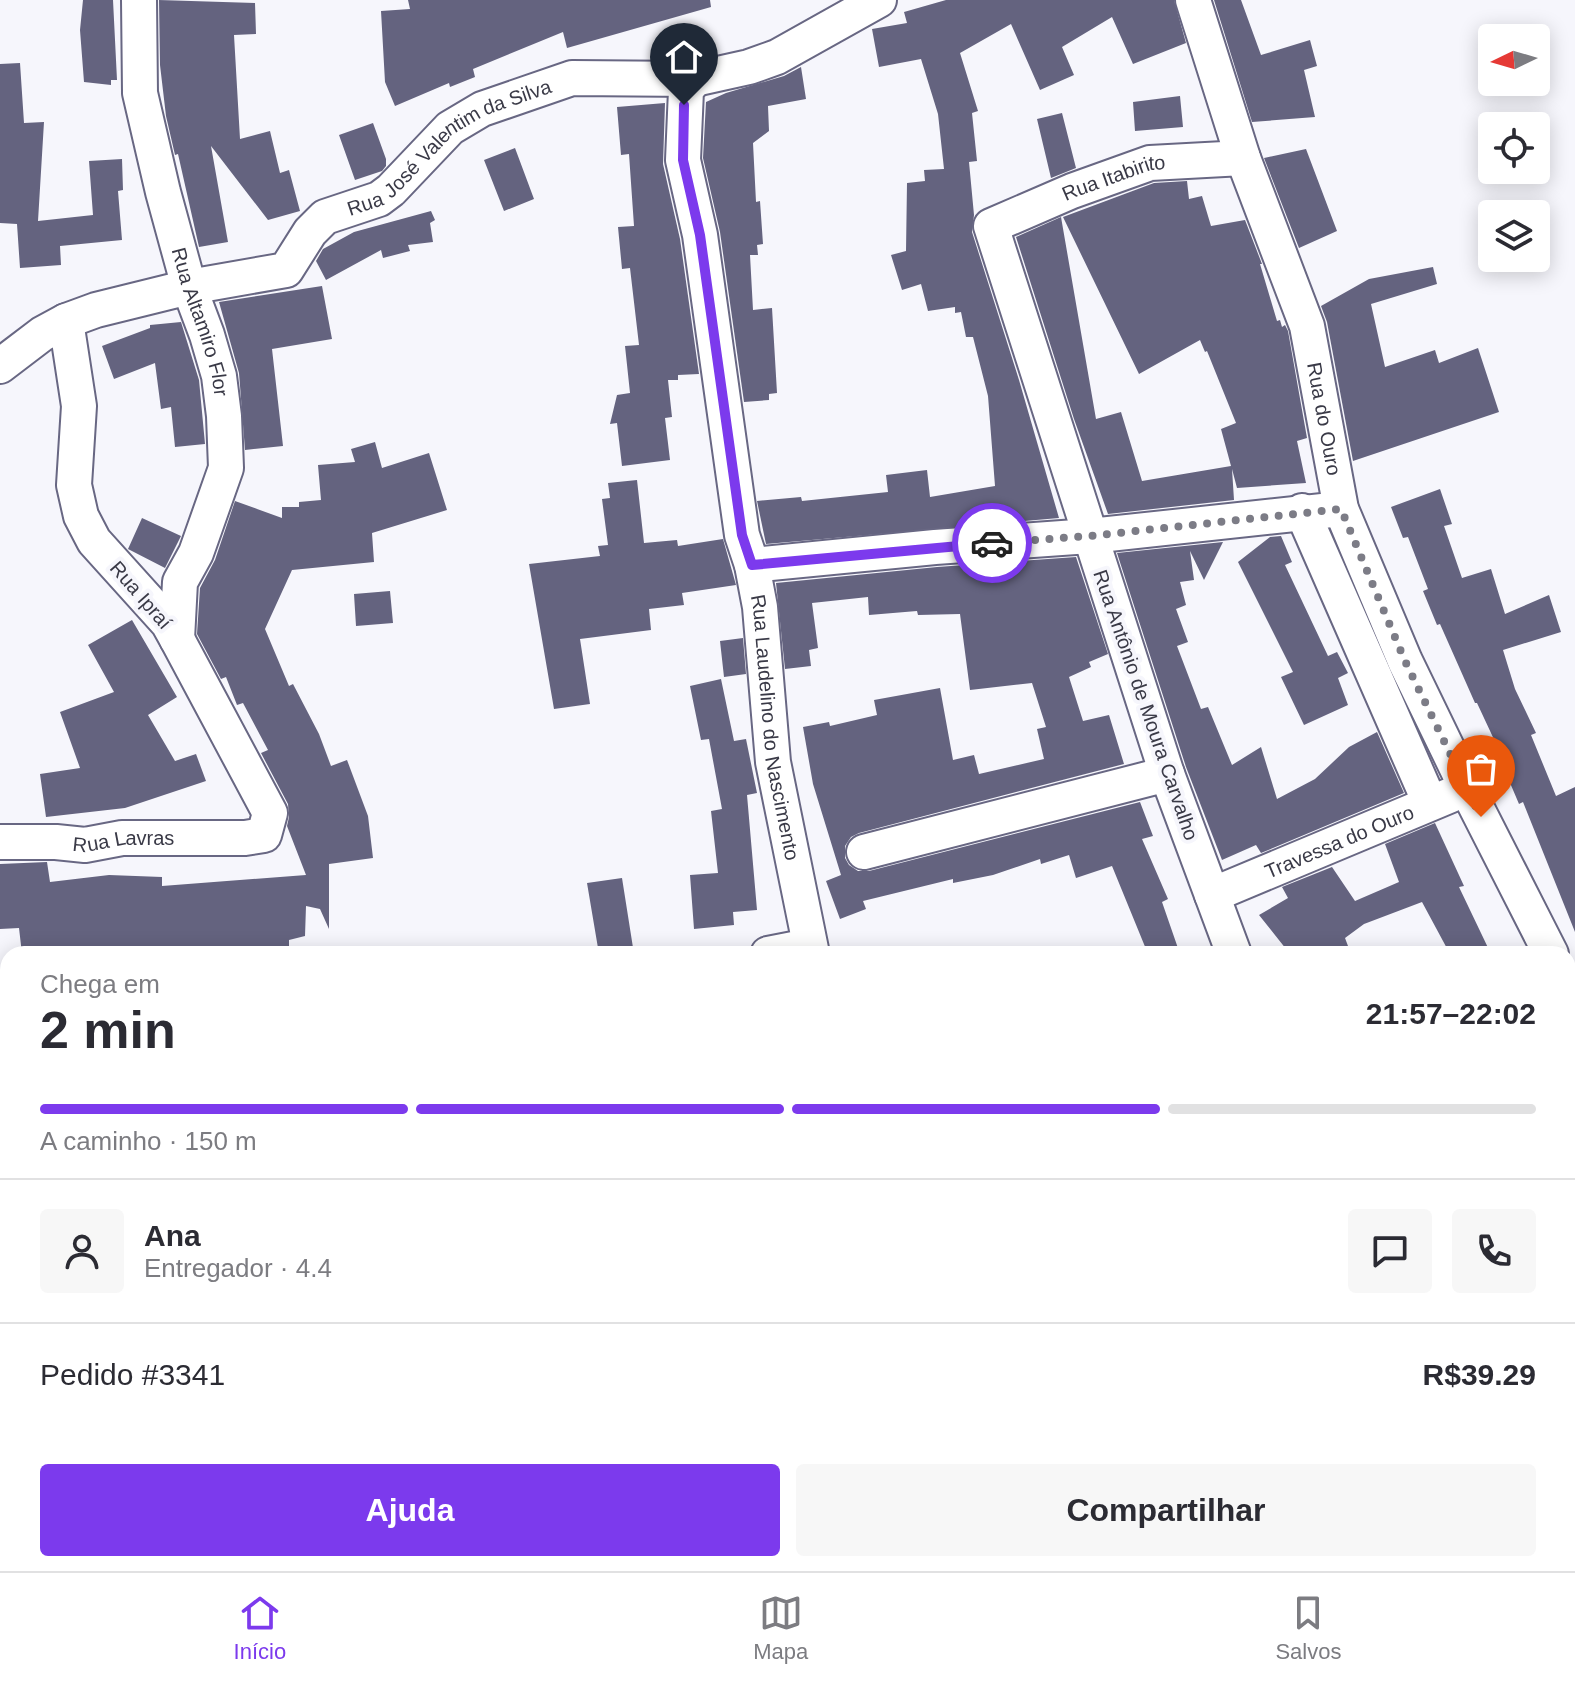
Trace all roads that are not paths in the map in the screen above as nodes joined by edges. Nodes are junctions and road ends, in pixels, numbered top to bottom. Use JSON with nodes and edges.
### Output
{"nodes":[{"id":1,"x":139,"y":0,"type":"edge"},
{"id":2,"x":879,"y":0,"type":"edge"},
{"id":3,"x":1193,"y":0,"type":"edge"},
{"id":4,"x":695,"y":79,"type":"junction"},
{"id":5,"x":1243,"y":158,"type":"junction"},
{"id":6,"x":991,"y":226,"type":"joint"},
{"id":7,"x":189,"y":287,"type":"junction"},
{"id":8,"x":66,"y":321,"type":"junction"},
{"id":9,"x":0,"y":366,"type":"edge"},
{"id":10,"x":1341,"y":509,"type":"junction"},
{"id":11,"x":1302,"y":511,"type":"junction"},
{"id":12,"x":1090,"y":536,"type":"junction"},
{"id":13,"x":752,"y":565,"type":"junction"},
{"id":14,"x":177,"y":639,"type":"junction"},
{"id":15,"x":1167,"y":774,"type":"junction"},
{"id":16,"x":1467,"y":789,"type":"junction"},
{"id":17,"x":1430,"y":803,"type":"junction"},
{"id":18,"x":245,"y":838,"type":"joint"},
{"id":19,"x":0,"y":842,"type":"edge"},
{"id":20,"x":864,"y":852,"type":"dead end"},
{"id":21,"x":1212,"y":895,"type":"junction"},
{"id":22,"x":809,"y":946,"type":"edge"},
{"id":23,"x":1231,"y":946,"type":"edge"},
{"id":24,"x":1547,"y":946,"type":"edge"}],
"edges":[{"from":1,"to":7,"type":"street","name":"Rua Altamiro Flor"},
{"from":2,"to":4,"type":"street","name":"Rua José Valentim da Silva"},
{"from":3,"to":5,"type":"street","name":"Rua do Ouro"},
{"from":4,"to":7,"type":"street","name":"Rua José Valentim da Silva"},
{"from":4,"to":13,"type":"street","name":"Rua Laudelino do Nascimento"},
{"from":5,"to":6,"type":"street","name":"Rua Itabirito"},
{"from":5,"to":10,"type":"street","name":"Rua do Ouro"},
{"from":6,"to":12,"type":"street","name":"Rua Antônio de Moura Carvalho"},
{"from":7,"to":8,"type":"street","name":"Rua José Valentim da Silva"},
{"from":7,"to":14,"type":"street","name":"Rua Altamiro Flor"},
{"from":8,"to":9,"type":"street","name":"Rua José Valentim da Silva"},
{"from":8,"to":14,"type":"street","name":"Rua Ipraí"},
{"from":10,"to":11,"type":"street"},
{"from":10,"to":16,"type":"street","name":"Rua do Ouro"},
{"from":11,"to":12,"type":"street"},
{"from":11,"to":17,"type":"street"},
{"from":12,"to":13,"type":"street"},
{"from":12,"to":15,"type":"street","name":"Rua Antônio de Moura Carvalho"},
{"from":13,"to":22,"type":"street","name":"Rua Laudelino do Nascimento"},
{"from":14,"to":18,"type":"street","name":"Rua Ipraí"},
{"from":15,"to":20,"type":"street"},
{"from":15,"to":21,"type":"street","name":"Rua Antônio de Moura Carvalho"},
{"from":16,"to":17,"type":"street","name":"Travessa do Ouro"},
{"from":16,"to":24,"type":"street","name":"Rua do Ouro"},
{"from":17,"to":21,"type":"street","name":"Travessa do Ouro"},
{"from":18,"to":19,"type":"street","name":"Rua Lavras"},
{"from":21,"to":23,"type":"street","name":"Rua Antônio de Moura Carvalho"}]}
